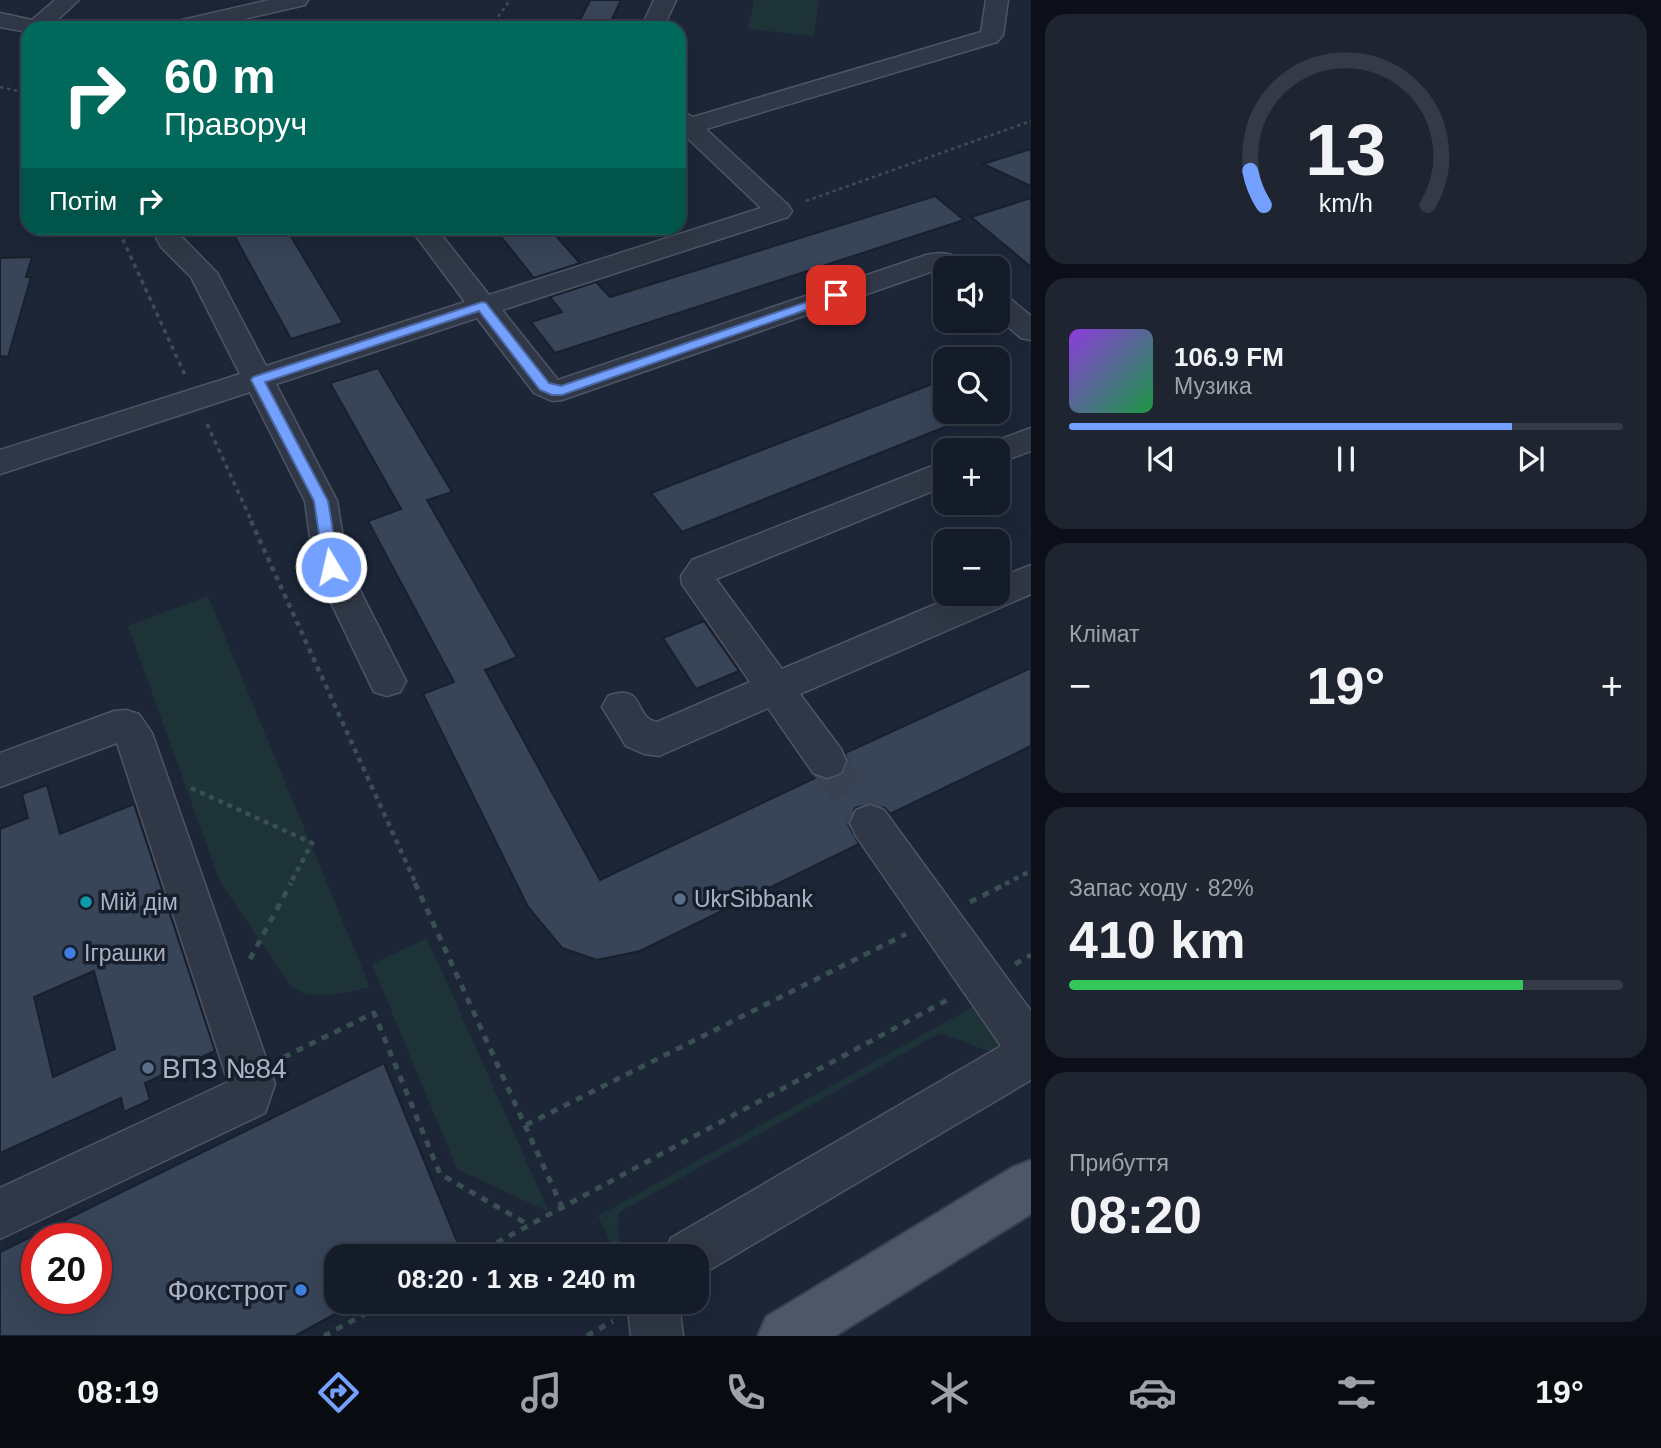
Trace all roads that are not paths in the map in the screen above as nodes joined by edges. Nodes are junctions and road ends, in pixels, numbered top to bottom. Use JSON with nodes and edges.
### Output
{"nodes":[{"id":1,"x":68,"y":0,"type":"edge"},
{"id":2,"x":297,"y":0,"type":"edge"},
{"id":3,"x":665,"y":0,"type":"edge"},
{"id":4,"x":997,"y":0,"type":"edge"},
{"id":5,"x":0,"y":20,"type":"edge"},
{"id":6,"x":45,"y":21,"type":"edge"},
{"id":7,"x":207,"y":21,"type":"edge"},
{"id":8,"x":655,"y":21,"type":"edge"},
{"id":9,"x":21,"y":24,"type":"edge"},
{"id":10,"x":686,"y":121,"type":"edge"},
{"id":11,"x":686,"y":124,"type":"edge"},
{"id":12,"x":168,"y":235,"type":"edge"},
{"id":13,"x":428,"y":235,"type":"edge"},
{"id":14,"x":933,"y":262,"type":"edge"},
{"id":15,"x":482,"y":306,"type":"junction"},
{"id":16,"x":1010,"y":313,"type":"edge"},
{"id":17,"x":1031,"y":331,"type":"edge"},
{"id":18,"x":257,"y":380,"type":"junction"},
{"id":19,"x":1031,"y":439,"type":"edge"},
{"id":20,"x":1010,"y":447,"type":"edge"},
{"id":21,"x":0,"y":462,"type":"edge"},
{"id":22,"x":933,"y":478,"type":"edge"},
{"id":23,"x":1031,"y":579,"type":"edge"},
{"id":24,"x":387,"y":681,"type":"dead end"},
{"id":25,"x":775,"y":688,"type":"junction"},
{"id":26,"x":621,"y":707,"type":"dead end"},
{"id":27,"x":827,"y":761,"type":"tunnel mouth"},
{"id":28,"x":0,"y":770,"type":"edge"},
{"id":29,"x":870,"y":823,"type":"tunnel mouth"},
{"id":30,"x":1031,"y":1049,"type":"edge"},
{"id":31,"x":1031,"y":1054,"type":"edge"},
{"id":32,"x":1031,"y":1185,"type":"edge"},
{"id":33,"x":0,"y":1214,"type":"edge"},
{"id":34,"x":709,"y":1244,"type":"edge"},
{"id":35,"x":654,"y":1314,"type":"edge"},
{"id":36,"x":657,"y":1336,"type":"edge"},
{"id":37,"x":785,"y":1336,"type":"edge"}],
"edges":[{"from":1,"to":6,"type":"lane"},
{"from":2,"to":7,"type":"lane"},
{"from":3,"to":8,"type":"lane"},
{"from":4,"to":10,"type":"lane"},
{"from":5,"to":9,"type":"lane"},
{"from":11,"to":15,"type":"lane"},
{"from":12,"to":18,"type":"lane"},
{"from":13,"to":15,"type":"lane"},
{"from":14,"to":15,"type":"lane"},
{"from":15,"to":18,"type":"lane"},
{"from":16,"to":17,"type":"lane"},
{"from":18,"to":21,"type":"lane"},
{"from":18,"to":24,"type":"lane"},
{"from":19,"to":20,"type":"lane"},
{"from":22,"to":25,"type":"lane"},
{"from":23,"to":25,"type":"lane"},
{"from":25,"to":26,"type":"lane"},
{"from":25,"to":27,"type":"lane"},
{"from":28,"to":33,"type":"lane"},
{"from":29,"to":30,"type":"lane"},
{"from":31,"to":34,"type":"lane"},
{"from":32,"to":37,"type":"main road"},
{"from":35,"to":36,"type":"lane"}]}
